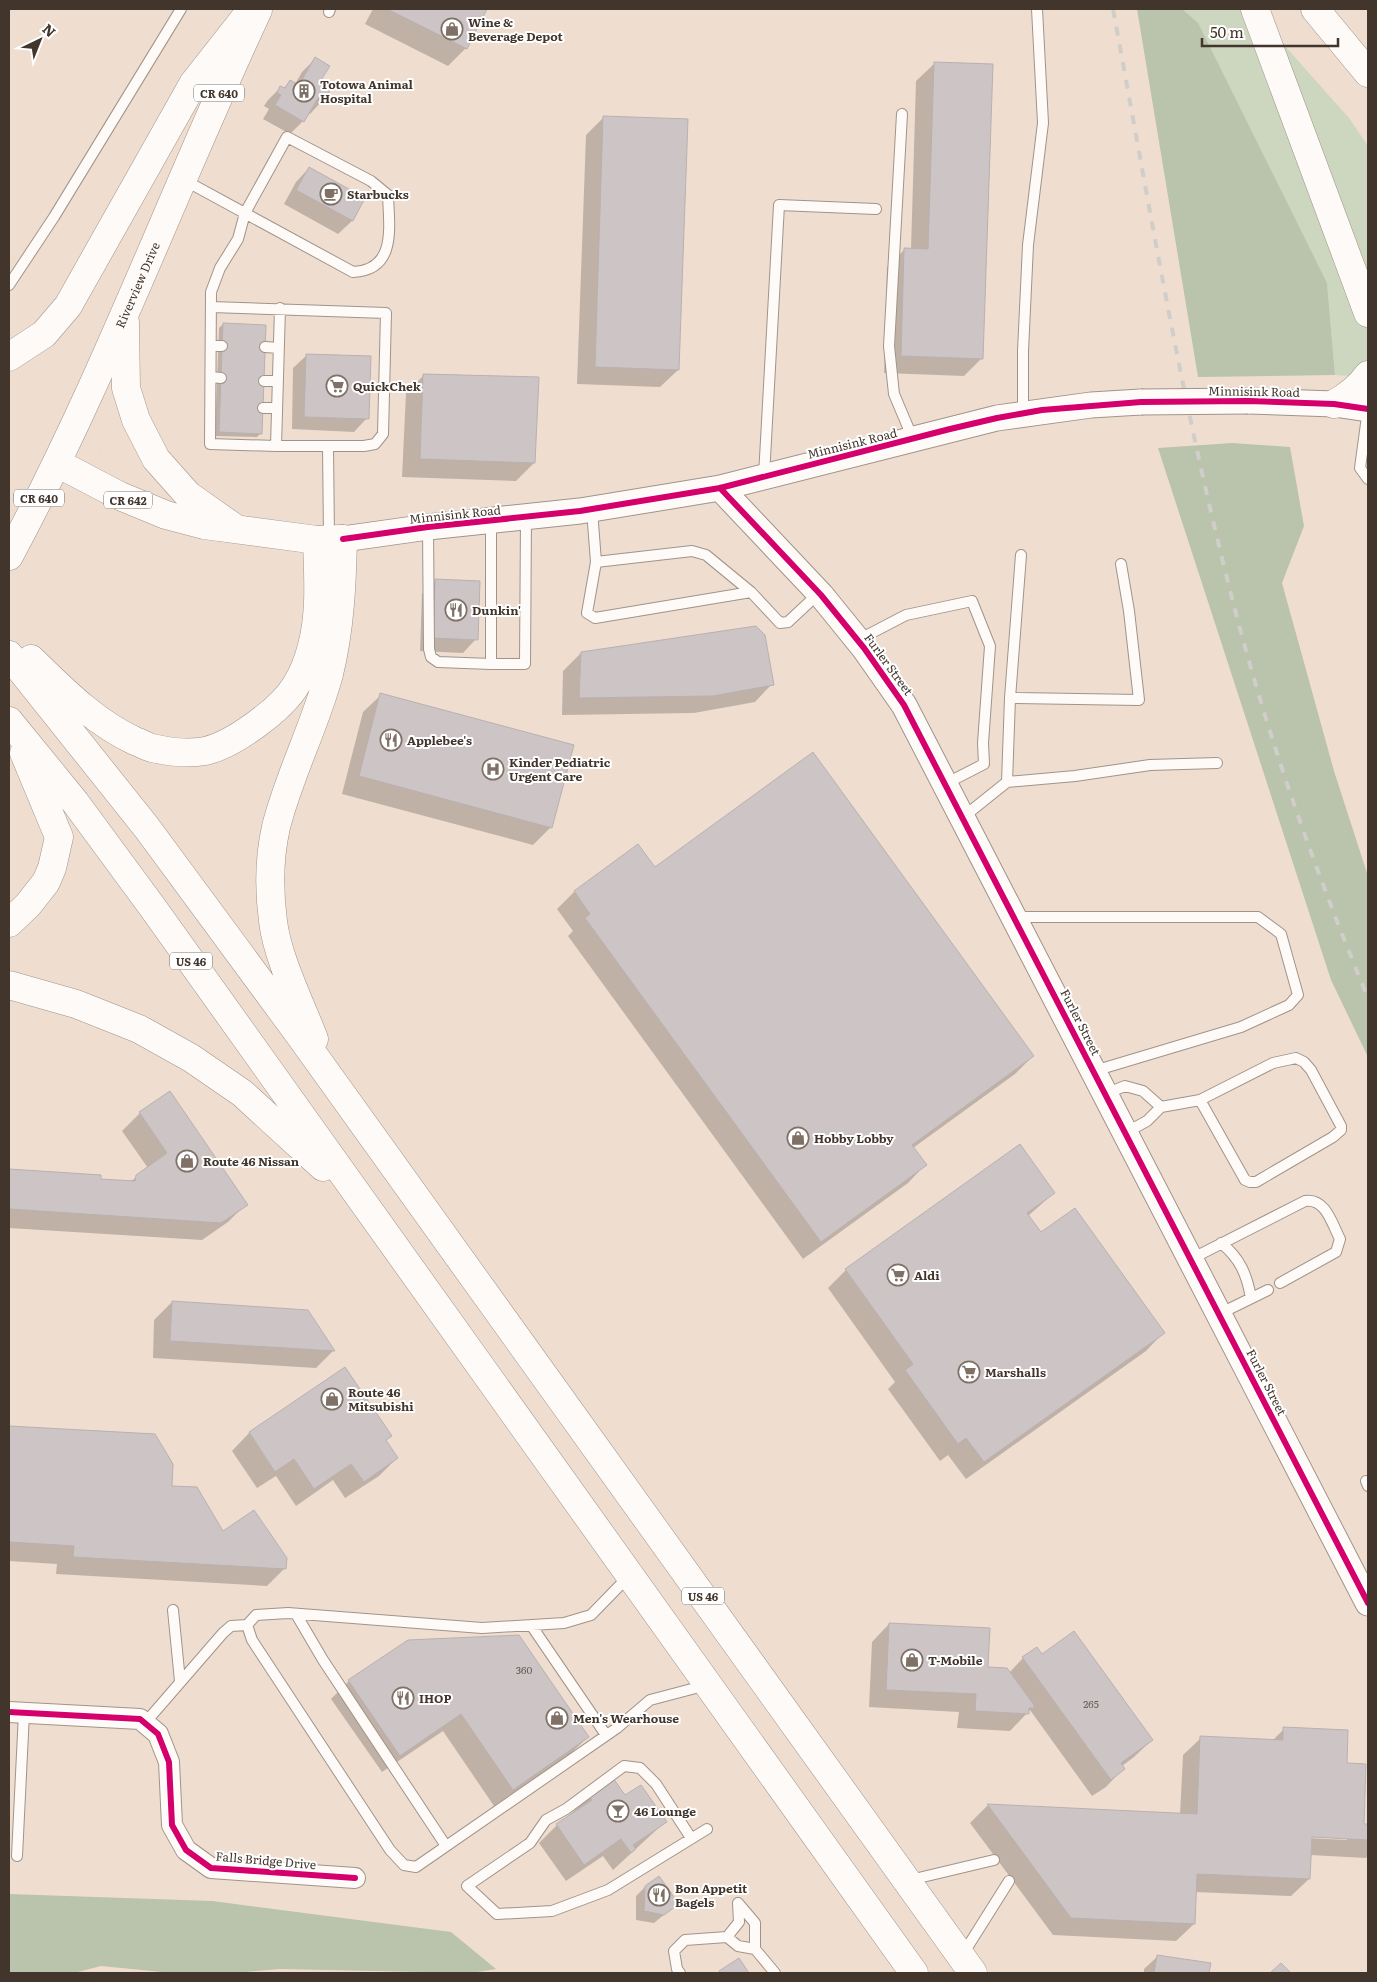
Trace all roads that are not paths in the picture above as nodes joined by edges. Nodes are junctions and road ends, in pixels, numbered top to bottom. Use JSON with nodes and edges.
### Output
{"nodes":[{"id":1,"x":181,"y":9,"type":"edge"},
{"id":2,"x":252,"y":9,"type":"edge"},
{"id":3,"x":259,"y":9,"type":"edge"},
{"id":4,"x":1037,"y":9,"type":"edge"},
{"id":5,"x":1255,"y":9,"type":"edge"},
{"id":6,"x":1315,"y":9,"type":"edge"},
{"id":7,"x":1368,"y":73,"type":"edge"},
{"id":8,"x":902,"y":114,"type":"dead end"},
{"id":9,"x":183,"y":179,"type":"junction"},
{"id":10,"x":876,"y":209,"type":"dead end"},
{"id":11,"x":245,"y":213,"type":"junction"},
{"id":12,"x":9,"y":285,"type":"edge"},
{"id":13,"x":211,"y":307,"type":"junction"},
{"id":14,"x":280,"y":308,"type":"junction"},
{"id":15,"x":1368,"y":313,"type":"edge"},
{"id":16,"x":124,"y":316,"type":"junction"},
{"id":17,"x":211,"y":346,"type":"junction"},
{"id":18,"x":222,"y":346,"type":"dead end"},
{"id":19,"x":265,"y":347,"type":"dead end"},
{"id":20,"x":279,"y":348,"type":"junction"},
{"id":21,"x":9,"y":357,"type":"edge"},
{"id":22,"x":1368,"y":375,"type":"edge"},
{"id":23,"x":264,"y":381,"type":"dead end"},
{"id":24,"x":278,"y":381,"type":"junction"},
{"id":25,"x":1334,"y":404,"type":"junction"},
{"id":26,"x":263,"y":408,"type":"dead end"},
{"id":27,"x":277,"y":408,"type":"junction"},
{"id":28,"x":1368,"y":408,"type":"edge"},
{"id":29,"x":1023,"y":414,"type":"junction"},
{"id":30,"x":913,"y":439,"type":"junction"},
{"id":31,"x":276,"y":446,"type":"junction"},
{"id":32,"x":328,"y":446,"type":"junction"},
{"id":33,"x":57,"y":463,"type":"junction"},
{"id":34,"x":764,"y":476,"type":"junction"},
{"id":35,"x":1368,"y":479,"type":"edge"},
{"id":36,"x":720,"y":488,"type":"junction"},
{"id":37,"x":592,"y":508,"type":"junction"},
{"id":38,"x":526,"y":517,"type":"junction"},
{"id":39,"x":492,"y":521,"type":"junction"},
{"id":40,"x":428,"y":527,"type":"junction"},
{"id":41,"x":237,"y":530,"type":"junction"},
{"id":42,"x":330,"y":539,"type":"junction"},
{"id":43,"x":15,"y":545,"type":"edge"},
{"id":44,"x":1021,"y":555,"type":"dead end"},
{"id":45,"x":596,"y":562,"type":"junction"},
{"id":46,"x":1120,"y":564,"type":"dead end"},
{"id":47,"x":751,"y":592,"type":"junction"},
{"id":48,"x":819,"y":593,"type":"junction"},
{"id":49,"x":9,"y":637,"type":"edge"},
{"id":50,"x":858,"y":640,"type":"junction"},
{"id":51,"x":9,"y":655,"type":"edge"},
{"id":52,"x":491,"y":664,"type":"junction"},
{"id":53,"x":1010,"y":698,"type":"junction"},
{"id":54,"x":11,"y":723,"type":"edge"},
{"id":55,"x":1217,"y":763,"type":"dead end"},
{"id":56,"x":1006,"y":782,"type":"junction"},
{"id":57,"x":945,"y":784,"type":"junction"},
{"id":58,"x":962,"y":818,"type":"junction"},
{"id":59,"x":1014,"y":917,"type":"junction"},
{"id":60,"x":9,"y":923,"type":"edge"},
{"id":61,"x":9,"y":985,"type":"edge"},
{"id":62,"x":1093,"y":1071,"type":"junction"},
{"id":63,"x":327,"y":1073,"type":"junction"},
{"id":64,"x":1105,"y":1094,"type":"junction"},
{"id":65,"x":1200,"y":1100,"type":"junction"},
{"id":66,"x":1160,"y":1107,"type":"junction"},
{"id":67,"x":1125,"y":1133,"type":"junction"},
{"id":68,"x":363,"y":1203,"type":"junction"},
{"id":69,"x":1221,"y":1243,"type":"junction"},
{"id":70,"x":1190,"y":1259,"type":"junction"},
{"id":71,"x":1280,"y":1283,"type":"dead end"},
{"id":72,"x":1268,"y":1290,"type":"dead end"},
{"id":73,"x":1251,"y":1298,"type":"junction"},
{"id":74,"x":1219,"y":1314,"type":"junction"},
{"id":75,"x":629,"y":1576,"type":"junction"},
{"id":76,"x":1368,"y":1604,"type":"edge"},
{"id":77,"x":173,"y":1610,"type":"dead end"},
{"id":78,"x":296,"y":1614,"type":"junction"},
{"id":79,"x":247,"y":1625,"type":"junction"},
{"id":80,"x":531,"y":1625,"type":"junction"},
{"id":81,"x":180,"y":1681,"type":"junction"},
{"id":82,"x":707,"y":1685,"type":"junction"},
{"id":83,"x":16,"y":1712,"type":"edge"},
{"id":84,"x":145,"y":1722,"type":"junction"},
{"id":85,"x":606,"y":1735,"type":"junction"},
{"id":86,"x":706,"y":1829,"type":"dead end"},
{"id":87,"x":691,"y":1838,"type":"junction"},
{"id":88,"x":446,"y":1846,"type":"junction"},
{"id":89,"x":17,"y":1856,"type":"dead end"},
{"id":90,"x":994,"y":1860,"type":"dead end"},
{"id":91,"x":356,"y":1878,"type":"dead end"},
{"id":92,"x":906,"y":1881,"type":"junction"},
{"id":93,"x":1009,"y":1881,"type":"dead end"},
{"id":94,"x":727,"y":1936,"type":"junction"},
{"id":95,"x":755,"y":1950,"type":"junction"},
{"id":96,"x":967,"y":1965,"type":"edge"},
{"id":97,"x":680,"y":1973,"type":"edge"},
{"id":98,"x":775,"y":1973,"type":"edge"},
{"id":99,"x":914,"y":1973,"type":"edge"}],
"edges":[{"from":1,"to":12,"type":"lane"},
{"from":2,"to":21,"type":"main road"},
{"from":3,"to":9,"type":"main road","name":"Riverview Drive","number":"CR 640"},
{"from":4,"to":29,"type":"lane"},
{"from":5,"to":15,"type":"main road"},
{"from":6,"to":7,"type":"main road"},
{"from":8,"to":30,"type":"lane"},
{"from":9,"to":11,"type":"lane"},
{"from":9,"to":16,"type":"main road","name":"Riverview Drive","number":"CR 640"},
{"from":10,"to":34,"type":"lane"},
{"from":11,"to":11,"type":"lane"},
{"from":11,"to":13,"type":"lane"},
{"from":13,"to":14,"type":"lane"},
{"from":13,"to":17,"type":"lane"},
{"from":14,"to":20,"type":"lane"},
{"from":14,"to":32,"type":"lane"},
{"from":16,"to":33,"type":"main road","name":"Riverview Drive","number":"CR 640"},
{"from":16,"to":41,"type":"main road"},
{"from":17,"to":18,"type":"lane"},
{"from":17,"to":31,"type":"lane"},
{"from":19,"to":20,"type":"lane"},
{"from":20,"to":24,"type":"lane"},
{"from":22,"to":25,"type":"main road"},
{"from":23,"to":24,"type":"lane"},
{"from":24,"to":27,"type":"lane"},
{"from":25,"to":28,"type":"street","name":"Minnisink Road","number":"CR 642"},
{"from":25,"to":29,"type":"street","name":"Minnisink Road","number":"CR 642","bridge":true},
{"from":26,"to":27,"type":"lane"},
{"from":27,"to":31,"type":"lane"},
{"from":28,"to":35,"type":"lane"},
{"from":29,"to":30,"type":"street","name":"Minnisink Road","number":"CR 642"},
{"from":30,"to":34,"type":"street","name":"Minnisink Road","number":"CR 642"},
{"from":31,"to":32,"type":"lane"},
{"from":32,"to":42,"type":"lane"},
{"from":33,"to":41,"type":"main road","name":"Minnisink Road","number":"CR 642"},
{"from":33,"to":43,"type":"main road","name":"Riverview Drive","number":"CR 640"},
{"from":34,"to":36,"type":"street","name":"Minnisink Road","number":"CR 642"},
{"from":36,"to":37,"type":"street","name":"Minnisink Road","number":"CR 642"},
{"from":36,"to":48,"type":"street","name":"Furler Street"},
{"from":37,"to":38,"type":"street","name":"Minnisink Road","number":"CR 642"},
{"from":37,"to":45,"type":"lane"},
{"from":38,"to":39,"type":"street","name":"Minnisink Road","number":"CR 642"},
{"from":38,"to":52,"type":"lane"},
{"from":39,"to":40,"type":"street","name":"Minnisink Road","number":"CR 642"},
{"from":39,"to":52,"type":"lane"},
{"from":40,"to":42,"type":"street","name":"Minnisink Road","number":"CR 642"},
{"from":40,"to":52,"type":"lane"},
{"from":41,"to":42,"type":"main road","name":"Minnisink Road","number":"CR 642"},
{"from":42,"to":49,"type":"main road"},
{"from":42,"to":63,"type":"main road"},
{"from":44,"to":53,"type":"lane"},
{"from":45,"to":47,"type":"lane"},
{"from":45,"to":47,"type":"lane"},
{"from":46,"to":53,"type":"lane"},
{"from":47,"to":48,"type":"lane"},
{"from":48,"to":50,"type":"street","name":"Furler Street"},
{"from":50,"to":57,"type":"street","name":"Furler Street"},
{"from":50,"to":57,"type":"lane"},
{"from":51,"to":63,"type":"main road","number":"US 46"},
{"from":53,"to":56,"type":"lane"},
{"from":54,"to":60,"type":"main road"},
{"from":54,"to":68,"type":"main road","number":"US 46"},
{"from":55,"to":56,"type":"lane"},
{"from":56,"to":58,"type":"lane"},
{"from":57,"to":58,"type":"street","name":"Furler Street"},
{"from":58,"to":59,"type":"street","name":"Furler Street"},
{"from":59,"to":62,"type":"street","name":"Furler Street"},
{"from":59,"to":62,"type":"lane"},
{"from":61,"to":68,"type":"main road"},
{"from":62,"to":64,"type":"street","name":"Furler Street"},
{"from":63,"to":92,"type":"main road","number":"US 46"},
{"from":64,"to":66,"type":"lane"},
{"from":64,"to":67,"type":"street","name":"Furler Street"},
{"from":65,"to":65,"type":"lane"},
{"from":65,"to":66,"type":"lane"},
{"from":66,"to":67,"type":"lane"},
{"from":67,"to":70,"type":"street","name":"Furler Street"},
{"from":68,"to":75,"type":"main road","number":"US 46"},
{"from":69,"to":70,"type":"lane"},
{"from":69,"to":71,"type":"lane"},
{"from":69,"to":73,"type":"lane"},
{"from":70,"to":74,"type":"street","name":"Furler Street"},
{"from":72,"to":73,"type":"lane"},
{"from":73,"to":74,"type":"lane"},
{"from":74,"to":76,"type":"street","name":"Furler Street"},
{"from":75,"to":80,"type":"lane"},
{"from":75,"to":82,"type":"main road","number":"US 46"},
{"from":77,"to":81,"type":"lane"},
{"from":78,"to":79,"type":"lane"},
{"from":78,"to":80,"type":"lane"},
{"from":78,"to":88,"type":"lane"},
{"from":79,"to":81,"type":"lane"},
{"from":79,"to":88,"type":"lane"},
{"from":80,"to":85,"type":"lane"},
{"from":81,"to":84,"type":"lane"},
{"from":82,"to":85,"type":"lane"},
{"from":82,"to":99,"type":"main road","number":"US 46"},
{"from":83,"to":84,"type":"street"},
{"from":83,"to":89,"type":"lane"},
{"from":84,"to":91,"type":"street","name":"Falls Bridge Drive"},
{"from":85,"to":88,"type":"lane"},
{"from":86,"to":87,"type":"lane"},
{"from":87,"to":87,"type":"lane"},
{"from":90,"to":92,"type":"lane"},
{"from":92,"to":96,"type":"main road","number":"US 46"},
{"from":93,"to":96,"type":"lane"},
{"from":94,"to":95,"type":"lane"},
{"from":94,"to":95,"type":"lane"},
{"from":94,"to":97,"type":"lane"},
{"from":95,"to":98,"type":"lane"}]}
